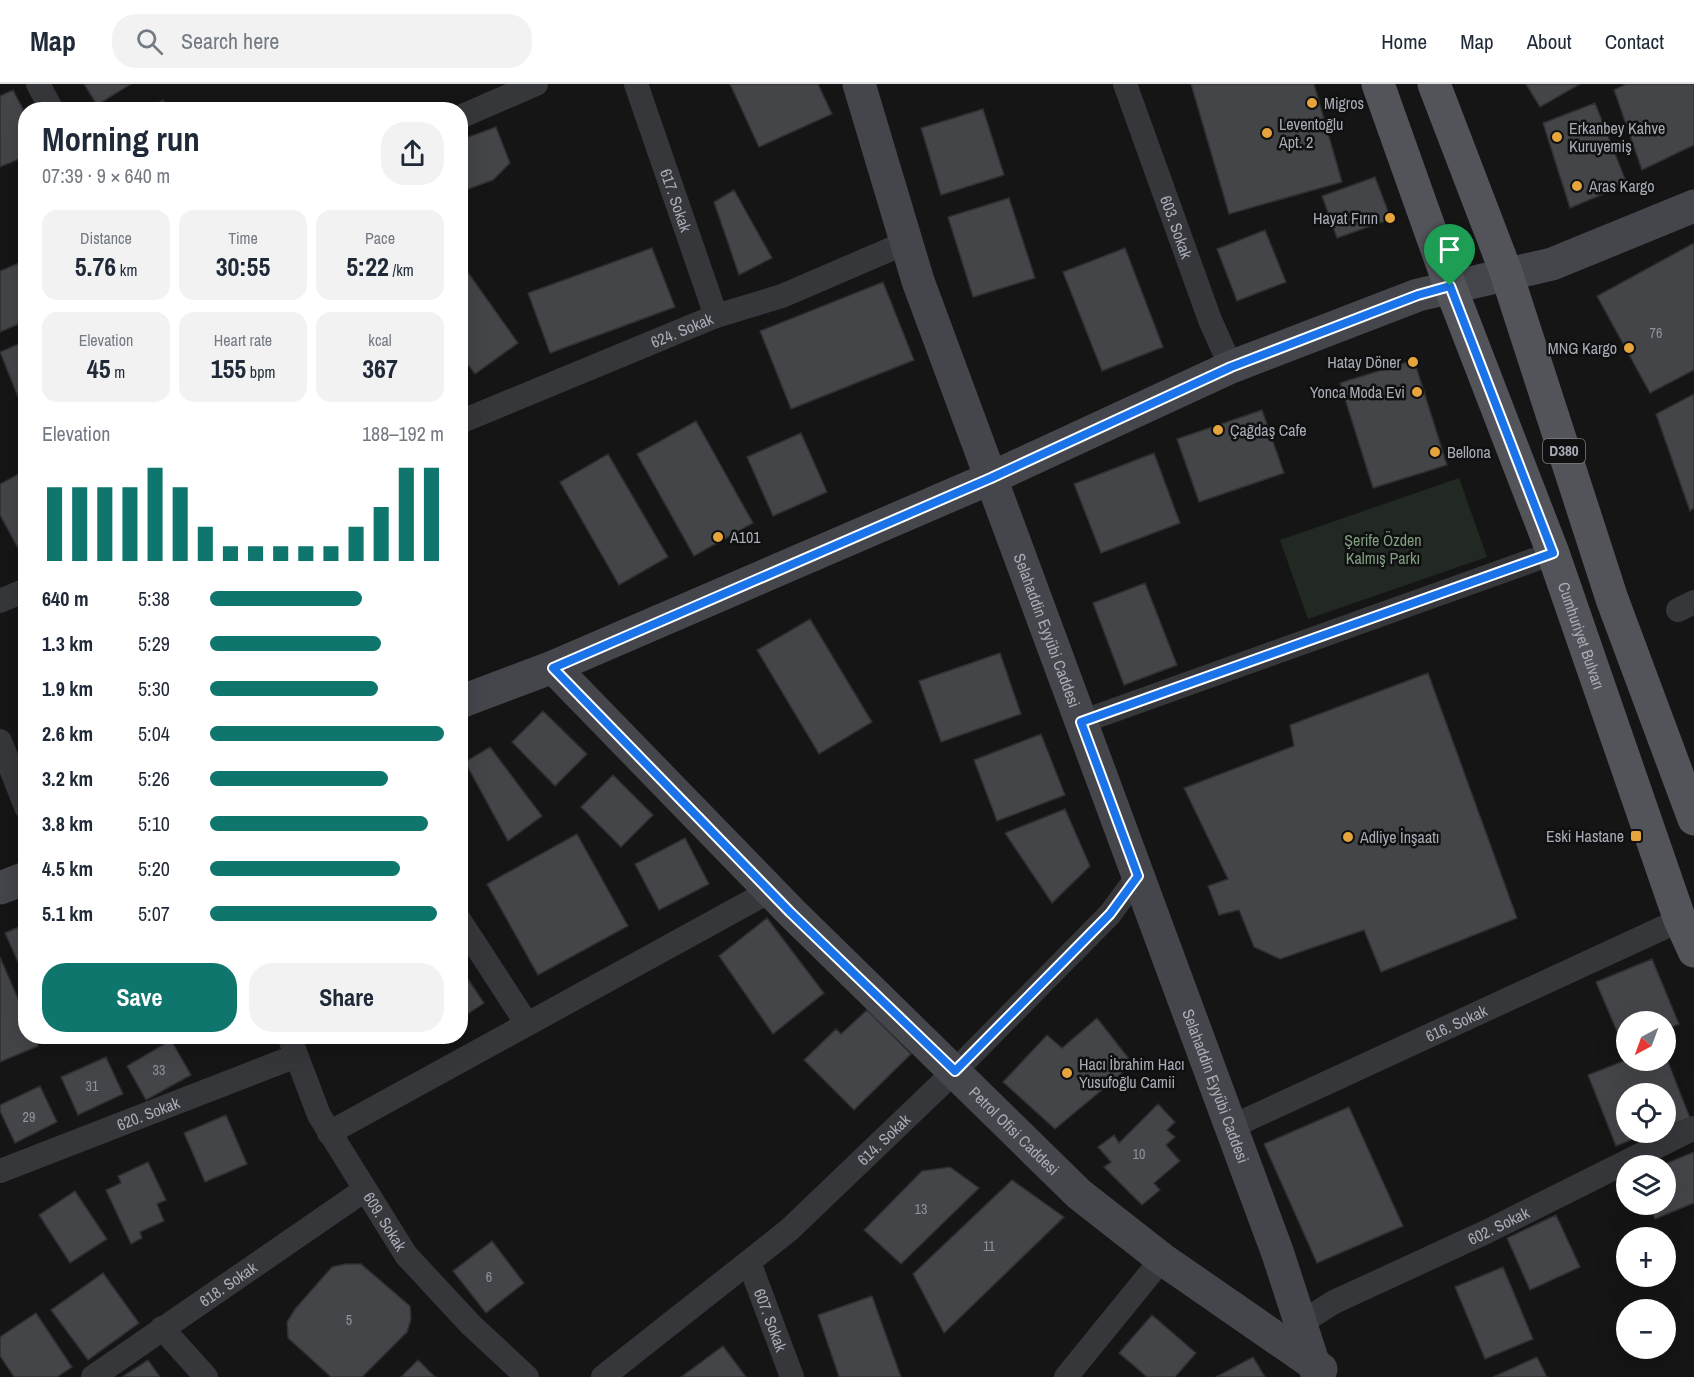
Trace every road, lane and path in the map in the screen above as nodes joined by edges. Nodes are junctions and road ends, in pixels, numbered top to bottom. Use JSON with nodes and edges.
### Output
{"nodes":[{"id":1,"x":38,"y":84,"type":"edge"},
{"id":2,"x":536,"y":84,"type":"edge"},
{"id":3,"x":636,"y":84,"type":"edge"},
{"id":4,"x":859,"y":84,"type":"edge"},
{"id":5,"x":1125,"y":84,"type":"edge"},
{"id":6,"x":1378,"y":84,"type":"edge"},
{"id":7,"x":1434,"y":84,"type":"edge"},
{"id":8,"x":48,"y":102,"type":"edge"},
{"id":9,"x":468,"y":114,"type":"edge"},
{"id":10,"x":1694,"y":206,"type":"edge"},
{"id":11,"x":905,"y":243,"type":"junction"},
{"id":12,"x":1506,"y":272,"type":"junction"},
{"id":13,"x":1450,"y":286,"type":"junction"},
{"id":14,"x":716,"y":316,"type":"junction"},
{"id":15,"x":1231,"y":367,"type":"junction"},
{"id":16,"x":468,"y":419,"type":"edge"},
{"id":17,"x":991,"y":478,"type":"junction"},
{"id":18,"x":1553,"y":553,"type":"junction"},
{"id":19,"x":18,"y":594,"type":"edge"},
{"id":20,"x":0,"y":601,"type":"edge"},
{"id":21,"x":553,"y":668,"type":"junction"},
{"id":22,"x":468,"y":699,"type":"edge"},
{"id":23,"x":1081,"y":722,"type":"junction"},
{"id":24,"x":0,"y":741,"type":"edge"},
{"id":25,"x":18,"y":787,"type":"edge"},
{"id":26,"x":1694,"y":819,"type":"edge"},
{"id":27,"x":1138,"y":876,"type":"junction"},
{"id":28,"x":18,"y":881,"type":"edge"},
{"id":29,"x":0,"y":888,"type":"edge"},
{"id":30,"x":770,"y":891,"type":"junction"},
{"id":31,"x":1680,"y":920,"type":"junction"},
{"id":32,"x":468,"y":933,"type":"edge"},
{"id":33,"x":1694,"y":951,"type":"edge"},
{"id":34,"x":527,"y":1024,"type":"junction"},
{"id":35,"x":293,"y":1046,"type":"edge"},
{"id":36,"x":955,"y":1071,"type":"junction"},
{"id":37,"x":1231,"y":1127,"type":"junction"},
{"id":38,"x":1694,"y":1128,"type":"edge"},
{"id":39,"x":329,"y":1133,"type":"junction"},
{"id":40,"x":0,"y":1171,"type":"edge"},
{"id":41,"x":363,"y":1191,"type":"junction"},
{"id":42,"x":1162,"y":1258,"type":"junction"},
{"id":43,"x":749,"y":1262,"type":"junction"},
{"id":44,"x":1302,"y":1322,"type":"junction"},
{"id":45,"x":162,"y":1328,"type":"junction"},
{"id":46,"x":1321,"y":1373,"type":"edge"},
{"id":47,"x":93,"y":1377,"type":"edge"},
{"id":48,"x":206,"y":1377,"type":"edge"},
{"id":49,"x":526,"y":1377,"type":"edge"},
{"id":50,"x":603,"y":1377,"type":"edge"},
{"id":51,"x":792,"y":1377,"type":"edge"},
{"id":52,"x":1066,"y":1377,"type":"edge"}],
"edges":[{"from":1,"to":8,"type":"street"},
{"from":2,"to":9,"type":"street"},
{"from":3,"to":14,"type":"street","name":"617. Sokak"},
{"from":4,"to":11,"type":"street","name":"Selahaddin Eyyübi Caddesi"},
{"from":5,"to":15,"type":"street","name":"603. Sokak"},
{"from":6,"to":13,"type":"main road","name":"Cumhuriyet Bulvarı","number":"D380"},
{"from":7,"to":12,"type":"main road","number":"D380"},
{"from":10,"to":12,"type":"street"},
{"from":11,"to":14,"type":"street","name":"624. Sokak"},
{"from":11,"to":17,"type":"street","name":"Selahaddin Eyyübi Caddesi"},
{"from":12,"to":13,"type":"street"},
{"from":12,"to":26,"type":"main road","number":"D380"},
{"from":13,"to":15,"type":"street"},
{"from":13,"to":18,"type":"main road","name":"Cumhuriyet Bulvarı","number":"D380"},
{"from":14,"to":16,"type":"street","name":"624. Sokak"},
{"from":15,"to":17,"type":"street"},
{"from":17,"to":21,"type":"street"},
{"from":17,"to":23,"type":"street","name":"Selahaddin Eyyübi Caddesi"},
{"from":18,"to":23,"type":"street"},
{"from":18,"to":31,"type":"main road","name":"Cumhuriyet Bulvarı","number":"D380"},
{"from":19,"to":20,"type":"street"},
{"from":21,"to":22,"type":"street"},
{"from":21,"to":30,"type":"street","name":"Petrol Ofisi Caddesi"},
{"from":23,"to":27,"type":"street","name":"Selahaddin Eyyübi Caddesi"},
{"from":24,"to":25,"type":"street"},
{"from":27,"to":36,"type":"street","name":"614. Sokak"},
{"from":27,"to":37,"type":"street","name":"Selahaddin Eyyübi Caddesi"},
{"from":28,"to":29,"type":"street"},
{"from":30,"to":34,"type":"street"},
{"from":30,"to":36,"type":"street","name":"Petrol Ofisi Caddesi"},
{"from":31,"to":33,"type":"main road","name":"Cumhuriyet Bulvarı","number":"D380"},
{"from":31,"to":37,"type":"street","name":"616. Sokak"},
{"from":32,"to":34,"type":"street"},
{"from":34,"to":39,"type":"street"},
{"from":35,"to":39,"type":"street","name":"609. Sokak"},
{"from":35,"to":40,"type":"street","name":"620. Sokak"},
{"from":36,"to":42,"type":"street","name":"Petrol Ofisi Caddesi"},
{"from":36,"to":43,"type":"street","name":"614. Sokak"},
{"from":37,"to":44,"type":"street","name":"Selahaddin Eyyübi Caddesi"},
{"from":38,"to":44,"type":"street","name":"602. Sokak"},
{"from":39,"to":41,"type":"street","name":"609. Sokak"},
{"from":41,"to":45,"type":"street","name":"618. Sokak"},
{"from":41,"to":49,"type":"street","name":"609. Sokak"},
{"from":42,"to":46,"type":"street","name":"Petrol Ofisi Caddesi"},
{"from":42,"to":52,"type":"street"},
{"from":43,"to":50,"type":"street","name":"614. Sokak"},
{"from":43,"to":51,"type":"street","name":"607. Sokak"},
{"from":44,"to":46,"type":"street","name":"Selahaddin Eyyübi Caddesi"},
{"from":45,"to":47,"type":"street","name":"618. Sokak"},
{"from":45,"to":48,"type":"street"}]}
